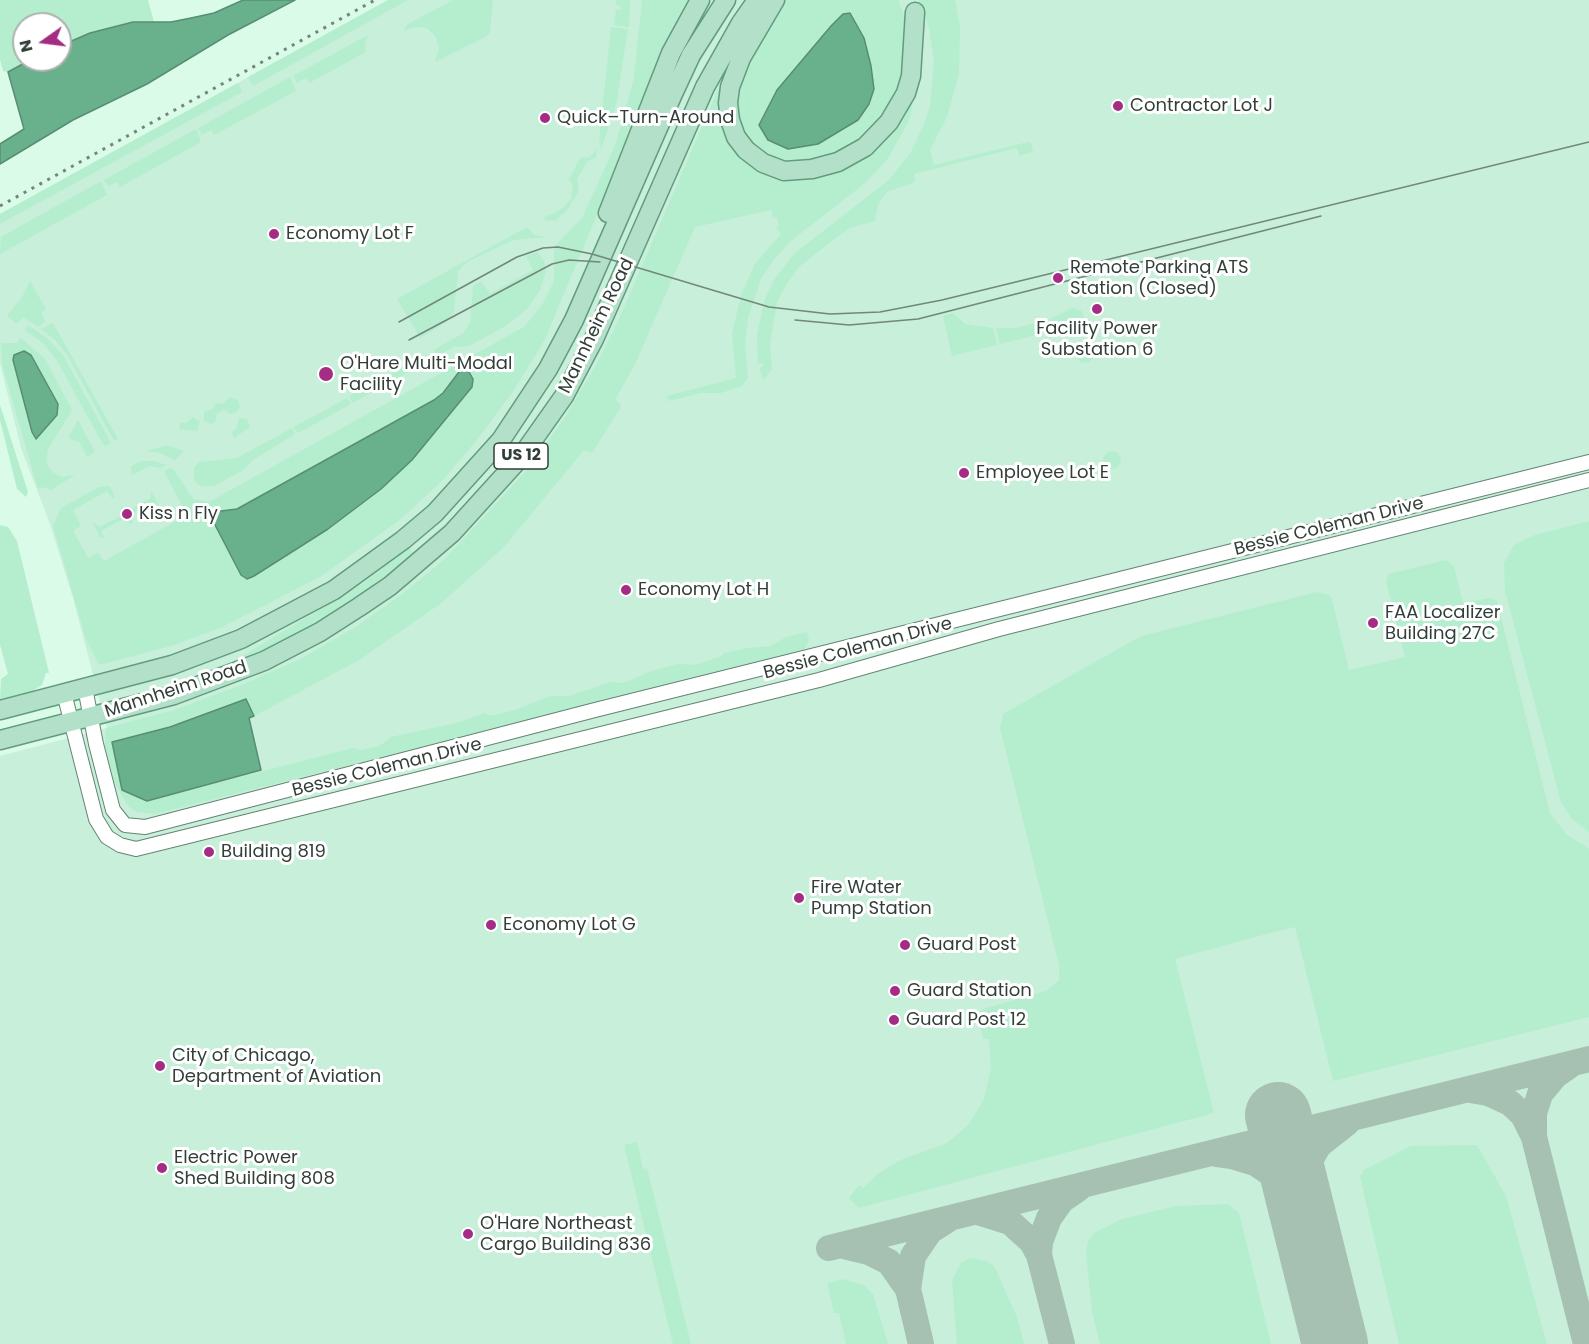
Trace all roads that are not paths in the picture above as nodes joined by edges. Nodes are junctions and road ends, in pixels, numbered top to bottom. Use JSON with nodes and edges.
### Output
{"nodes":[{"id":1,"x":700,"y":0,"type":"edge"},
{"id":2,"x":726,"y":0,"type":"edge"},
{"id":3,"x":757,"y":0,"type":"edge"},
{"id":4,"x":775,"y":0,"type":"edge"},
{"id":5,"x":915,"y":12,"type":"dead end"},
{"id":6,"x":596,"y":269,"type":"junction"},
{"id":7,"x":1589,"y":462,"type":"edge"},
{"id":8,"x":1589,"y":480,"type":"edge"},
{"id":9,"x":85,"y":688,"type":"junction"},
{"id":10,"x":64,"y":693,"type":"junction"},
{"id":11,"x":0,"y":710,"type":"edge"},
{"id":12,"x":91,"y":718,"type":"junction"},
{"id":13,"x":72,"y":722,"type":"junction"},
{"id":14,"x":0,"y":741,"type":"edge"},
{"id":15,"x":317,"y":782,"type":"junction"},
{"id":16,"x":323,"y":803,"type":"junction"}],
"edges":[{"from":1,"to":6,"type":"main road"},
{"from":2,"to":6,"type":"main road","name":"Mannheim Road","number":"US 12"},
{"from":3,"to":12,"type":"main road","name":"Mannheim Road","number":"US 12"},
{"from":4,"to":5,"type":"main road"},
{"from":6,"to":9,"type":"main road","name":"Mannheim Road","number":"US 12"},
{"from":7,"to":15,"type":"street","name":"Bessie Coleman Drive"},
{"from":8,"to":16,"type":"street","name":"Bessie Coleman Drive"},
{"from":9,"to":10,"type":"main road","name":"Mannheim Road","number":"US 12"},
{"from":9,"to":12,"type":"street","name":"Bessie Coleman Drive"},
{"from":10,"to":11,"type":"main road","name":"Mannheim Road","number":"US 12"},
{"from":10,"to":13,"type":"street"},
{"from":12,"to":13,"type":"main road","name":"Mannheim Road","number":"US 12"},
{"from":12,"to":15,"type":"street","name":"Bessie Coleman Drive"},
{"from":13,"to":14,"type":"main road","name":"Mannheim Road","number":"US 12"},
{"from":13,"to":16,"type":"street","name":"Bessie Coleman Drive"},
{"from":15,"to":16,"type":"street"}]}
